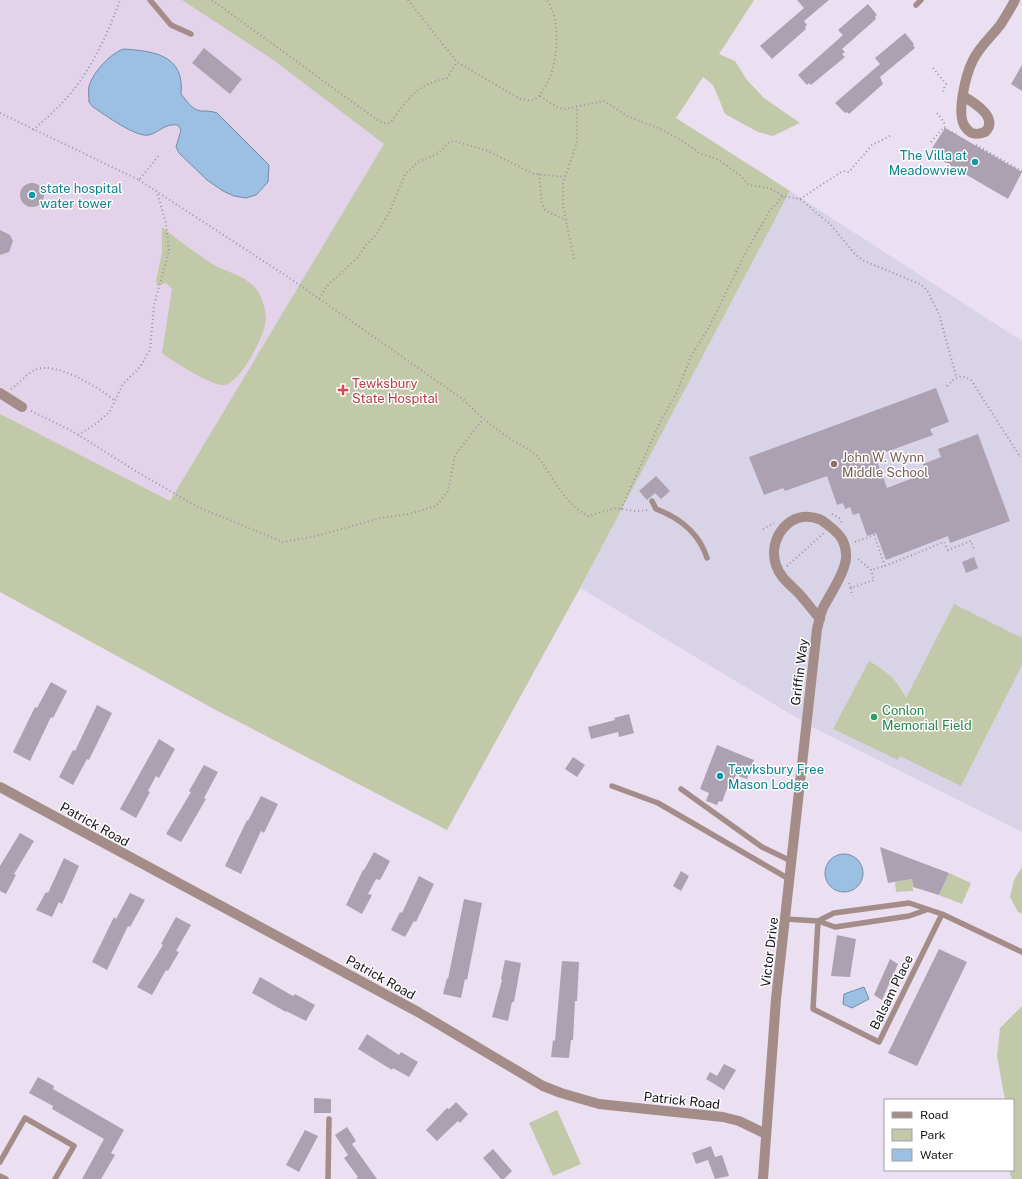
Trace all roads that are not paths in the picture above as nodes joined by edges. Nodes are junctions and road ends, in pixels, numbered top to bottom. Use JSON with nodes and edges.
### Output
{"nodes":[{"id":1,"x":150,"y":0,"type":"edge"},
{"id":2,"x":1015,"y":0,"type":"edge"},
{"id":3,"x":191,"y":34,"type":"dead end"},
{"id":4,"x":963,"y":96,"type":"dead end"},
{"id":5,"x":1,"y":394,"type":"edge"},
{"id":6,"x":22,"y":407,"type":"road end"},
{"id":7,"x":652,"y":501,"type":"dead end"},
{"id":8,"x":707,"y":558,"type":"dead end"},
{"id":9,"x":820,"y":619,"type":"junction"},
{"id":10,"x":806,"y":729,"type":"joint"},
{"id":11,"x":612,"y":786,"type":"dead end"},
{"id":12,"x":0,"y":787,"type":"edge"},
{"id":13,"x":681,"y":789,"type":"dead end"},
{"id":14,"x":791,"y":861,"type":"junction"},
{"id":15,"x":789,"y":879,"type":"junction"},
{"id":16,"x":926,"y":910,"type":"junction"},
{"id":17,"x":942,"y":914,"type":"junction"},
{"id":18,"x":786,"y":919,"type":"junction"},
{"id":19,"x":818,"y":921,"type":"junction"},
{"id":20,"x":1022,"y":952,"type":"edge"},
{"id":21,"x":329,"y":1119,"type":"dead end"},
{"id":22,"x":766,"y":1134,"type":"junction"},
{"id":23,"x":0,"y":1162,"type":"edge"},
{"id":24,"x":0,"y":1176,"type":"edge"},
{"id":25,"x":6,"y":1179,"type":"edge"},
{"id":26,"x":55,"y":1179,"type":"edge"},
{"id":27,"x":328,"y":1179,"type":"edge"},
{"id":28,"x":763,"y":1179,"type":"edge"}],
"edges":[{"from":1,"to":3,"type":"lane"},
{"from":2,"to":4,"type":"street"},
{"from":5,"to":6,"type":"street"},
{"from":7,"to":8,"type":"lane"},
{"from":9,"to":9,"type":"street","name":"Griffin Way"},
{"from":9,"to":10,"type":"street","name":"Griffin Way"},
{"from":10,"to":14,"type":"street","name":"Victor Drive"},
{"from":11,"to":15,"type":"lane"},
{"from":12,"to":22,"type":"street","name":"Patrick Road"},
{"from":13,"to":14,"type":"lane"},
{"from":14,"to":15,"type":"street","name":"Victor Drive"},
{"from":15,"to":18,"type":"street","name":"Victor Drive"},
{"from":16,"to":17,"type":"lane"},
{"from":16,"to":19,"type":"lane"},
{"from":16,"to":19,"type":"lane"},
{"from":17,"to":19,"type":"lane","name":"Balsam Place"},
{"from":17,"to":20,"type":"lane"},
{"from":18,"to":19,"type":"lane"},
{"from":18,"to":22,"type":"street","name":"Victor Drive"},
{"from":21,"to":27,"type":"lane"},
{"from":22,"to":28,"type":"street","name":"Victor Drive"},
{"from":23,"to":26,"type":"lane"},
{"from":24,"to":25,"type":"lane"}]}
